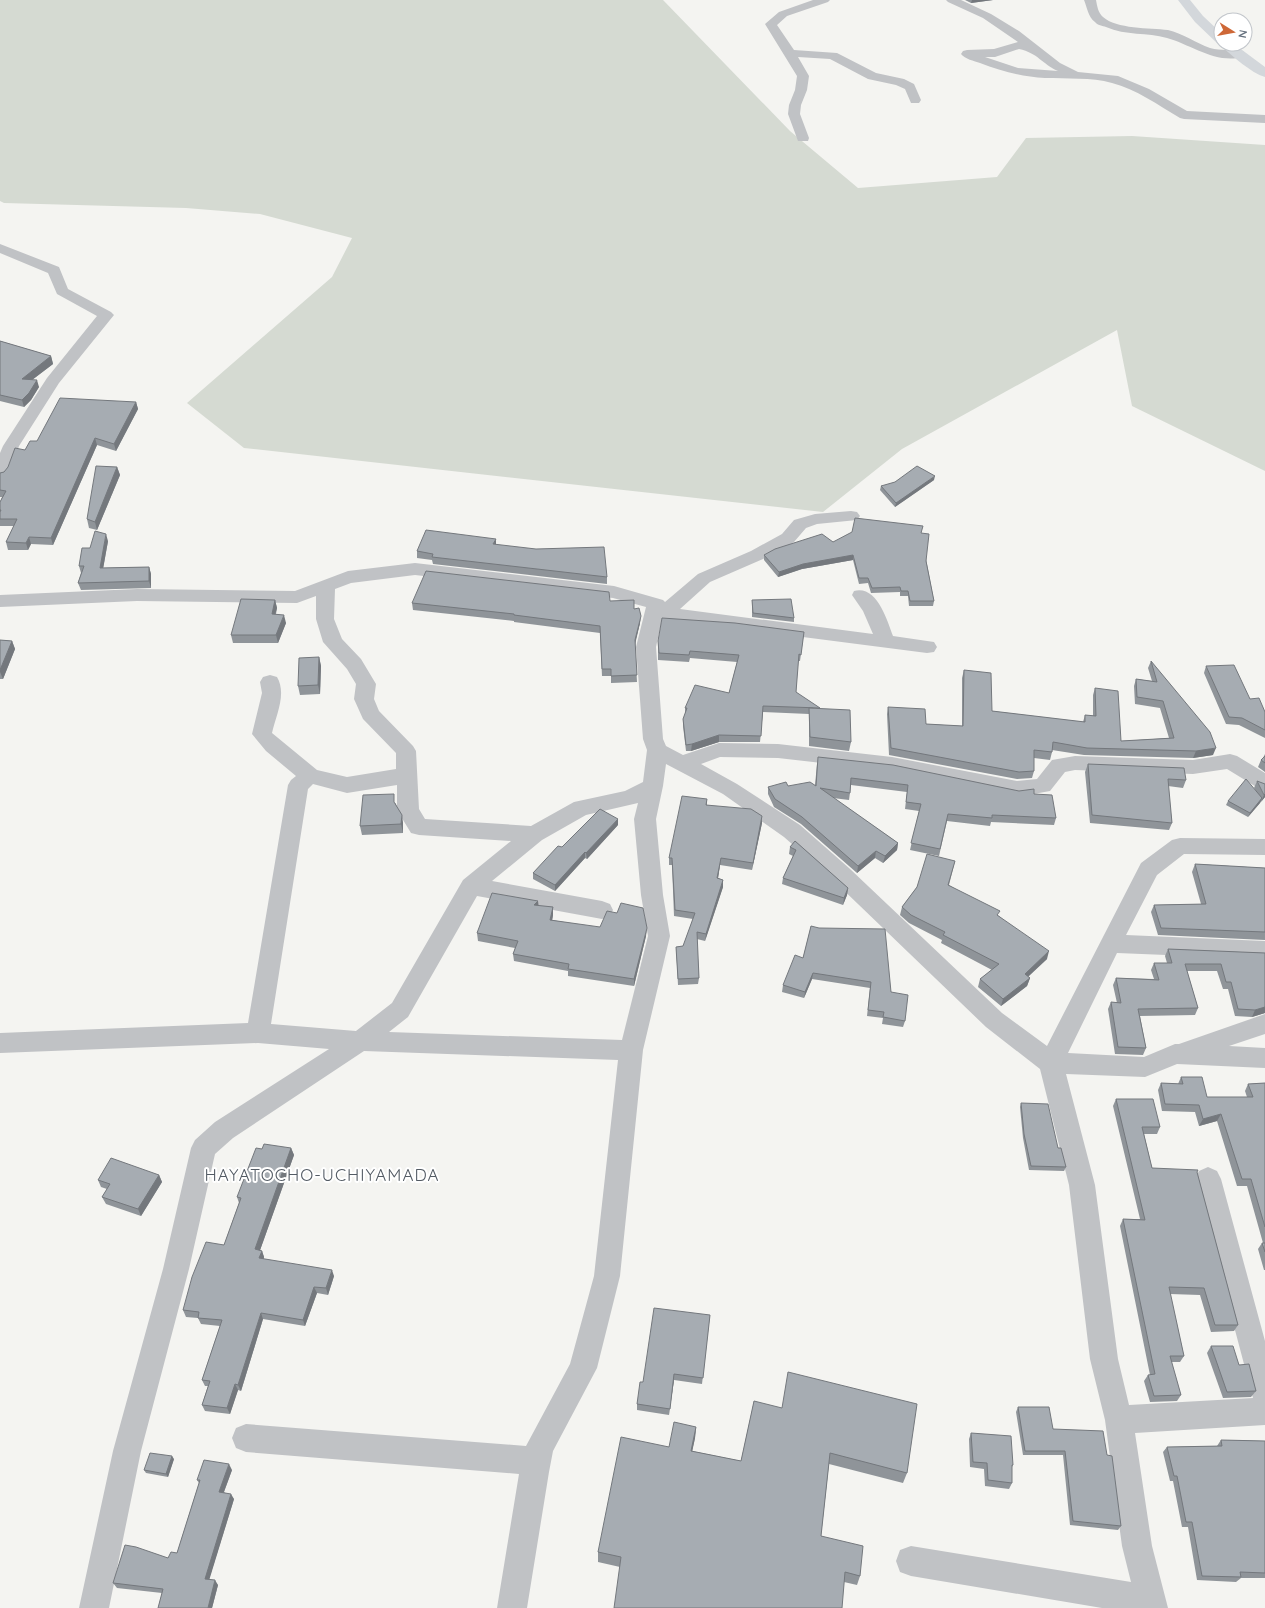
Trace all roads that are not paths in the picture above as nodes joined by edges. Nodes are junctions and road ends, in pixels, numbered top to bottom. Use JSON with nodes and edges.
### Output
{"nodes":[{"id":1,"x":824,"y":0,"type":"edge"},
{"id":2,"x":952,"y":0,"type":"edge"},
{"id":3,"x":1090,"y":0,"type":"edge"},
{"id":4,"x":1184,"y":0,"type":"edge"},
{"id":5,"x":1213,"y":32,"type":"edge"},
{"id":6,"x":1036,"y":49,"type":"junction"},
{"id":7,"x":790,"y":52,"type":"junction"},
{"id":8,"x":1236,"y":52,"type":"edge"},
{"id":9,"x":1239,"y":54,"type":"junction"},
{"id":10,"x":1264,"y":71,"type":"edge"},
{"id":11,"x":1075,"y":75,"type":"junction"},
{"id":12,"x":915,"y":100,"type":"dead end"},
{"id":13,"x":1265,"y":119,"type":"edge"},
{"id":14,"x":803,"y":138,"type":"dead end"},
{"id":15,"x":0,"y":248,"type":"edge"},
{"id":16,"x":0,"y":474,"type":"edge"},
{"id":17,"x":851,"y":516,"type":"dead end"},
{"id":18,"x":326,"y":585,"type":"junction"},
{"id":19,"x":861,"y":595,"type":"dead end"},
{"id":20,"x":0,"y":601,"type":"edge"},
{"id":21,"x":660,"y":609,"type":"junction"},
{"id":22,"x":886,"y":641,"type":"junction"},
{"id":23,"x":927,"y":646,"type":"dead end"},
{"id":24,"x":270,"y":682,"type":"dead end"},
{"id":25,"x":657,"y":750,"type":"junction"},
{"id":26,"x":682,"y":762,"type":"junction"},
{"id":27,"x":310,"y":776,"type":"junction"},
{"id":28,"x":408,"y":777,"type":"junction"},
{"id":29,"x":1265,"y":783,"type":"edge"},
{"id":30,"x":653,"y":786,"type":"junction"},
{"id":31,"x":534,"y":834,"type":"junction"},
{"id":32,"x":1265,"y":847,"type":"edge"},
{"id":33,"x":471,"y":886,"type":"junction"},
{"id":34,"x":602,"y":910,"type":"dead end"},
{"id":35,"x":1110,"y":944,"type":"junction"},
{"id":36,"x":1265,"y":950,"type":"edge"},
{"id":37,"x":1265,"y":1024,"type":"edge"},
{"id":38,"x":258,"y":1033,"type":"junction"},
{"id":39,"x":360,"y":1041,"type":"junction"},
{"id":40,"x":0,"y":1042,"type":"edge"},
{"id":41,"x":630,"y":1050,"type":"junction"},
{"id":42,"x":1175,"y":1054,"type":"junction"},
{"id":43,"x":1265,"y":1058,"type":"edge"},
{"id":44,"x":1051,"y":1063,"type":"junction"},
{"id":45,"x":1208,"y":1179,"type":"dead end"},
{"id":46,"x":1265,"y":1392,"type":"edge"},
{"id":47,"x":1265,"y":1411,"type":"edge"},
{"id":48,"x":1119,"y":1420,"type":"junction"},
{"id":49,"x":246,"y":1438,"type":"dead end"},
{"id":50,"x":537,"y":1461,"type":"junction"},
{"id":51,"x":911,"y":1561,"type":"dead end"},
{"id":52,"x":1152,"y":1604,"type":"edge"},
{"id":53,"x":94,"y":1608,"type":"edge"},
{"id":54,"x":512,"y":1608,"type":"edge"}],
"edges":[{"from":1,"to":7,"type":"street"},
{"from":2,"to":6,"type":"street"},
{"from":3,"to":9,"type":"street"},
{"from":4,"to":5,"type":"main road"},
{"from":6,"to":11,"type":"street"},
{"from":6,"to":11,"type":"street"},
{"from":7,"to":12,"type":"street"},
{"from":7,"to":14,"type":"street"},
{"from":8,"to":9,"type":"main road"},
{"from":9,"to":10,"type":"main road"},
{"from":11,"to":13,"type":"street"},
{"from":15,"to":16,"type":"street"},
{"from":17,"to":21,"type":"street"},
{"from":18,"to":20,"type":"street"},
{"from":18,"to":21,"type":"street"},
{"from":18,"to":28,"type":"street"},
{"from":19,"to":22,"type":"street"},
{"from":21,"to":22,"type":"street"},
{"from":21,"to":25,"type":"street"},
{"from":22,"to":23,"type":"street"},
{"from":24,"to":27,"type":"street"},
{"from":25,"to":26,"type":"street"},
{"from":25,"to":30,"type":"street"},
{"from":26,"to":29,"type":"street"},
{"from":26,"to":44,"type":"street"},
{"from":27,"to":28,"type":"street"},
{"from":27,"to":38,"type":"street"},
{"from":28,"to":31,"type":"street"},
{"from":30,"to":31,"type":"street"},
{"from":30,"to":41,"type":"street"},
{"from":31,"to":33,"type":"street"},
{"from":32,"to":35,"type":"street"},
{"from":33,"to":34,"type":"street"},
{"from":33,"to":39,"type":"street"},
{"from":35,"to":36,"type":"street"},
{"from":35,"to":44,"type":"street"},
{"from":37,"to":42,"type":"street"},
{"from":38,"to":39,"type":"street"},
{"from":38,"to":40,"type":"street"},
{"from":39,"to":41,"type":"street"},
{"from":39,"to":53,"type":"street"},
{"from":41,"to":50,"type":"street"},
{"from":42,"to":43,"type":"street"},
{"from":42,"to":44,"type":"street"},
{"from":44,"to":48,"type":"street"},
{"from":45,"to":46,"type":"street"},
{"from":47,"to":48,"type":"street"},
{"from":48,"to":52,"type":"street"},
{"from":49,"to":50,"type":"street"},
{"from":50,"to":54,"type":"street"},
{"from":51,"to":52,"type":"street"}]}
